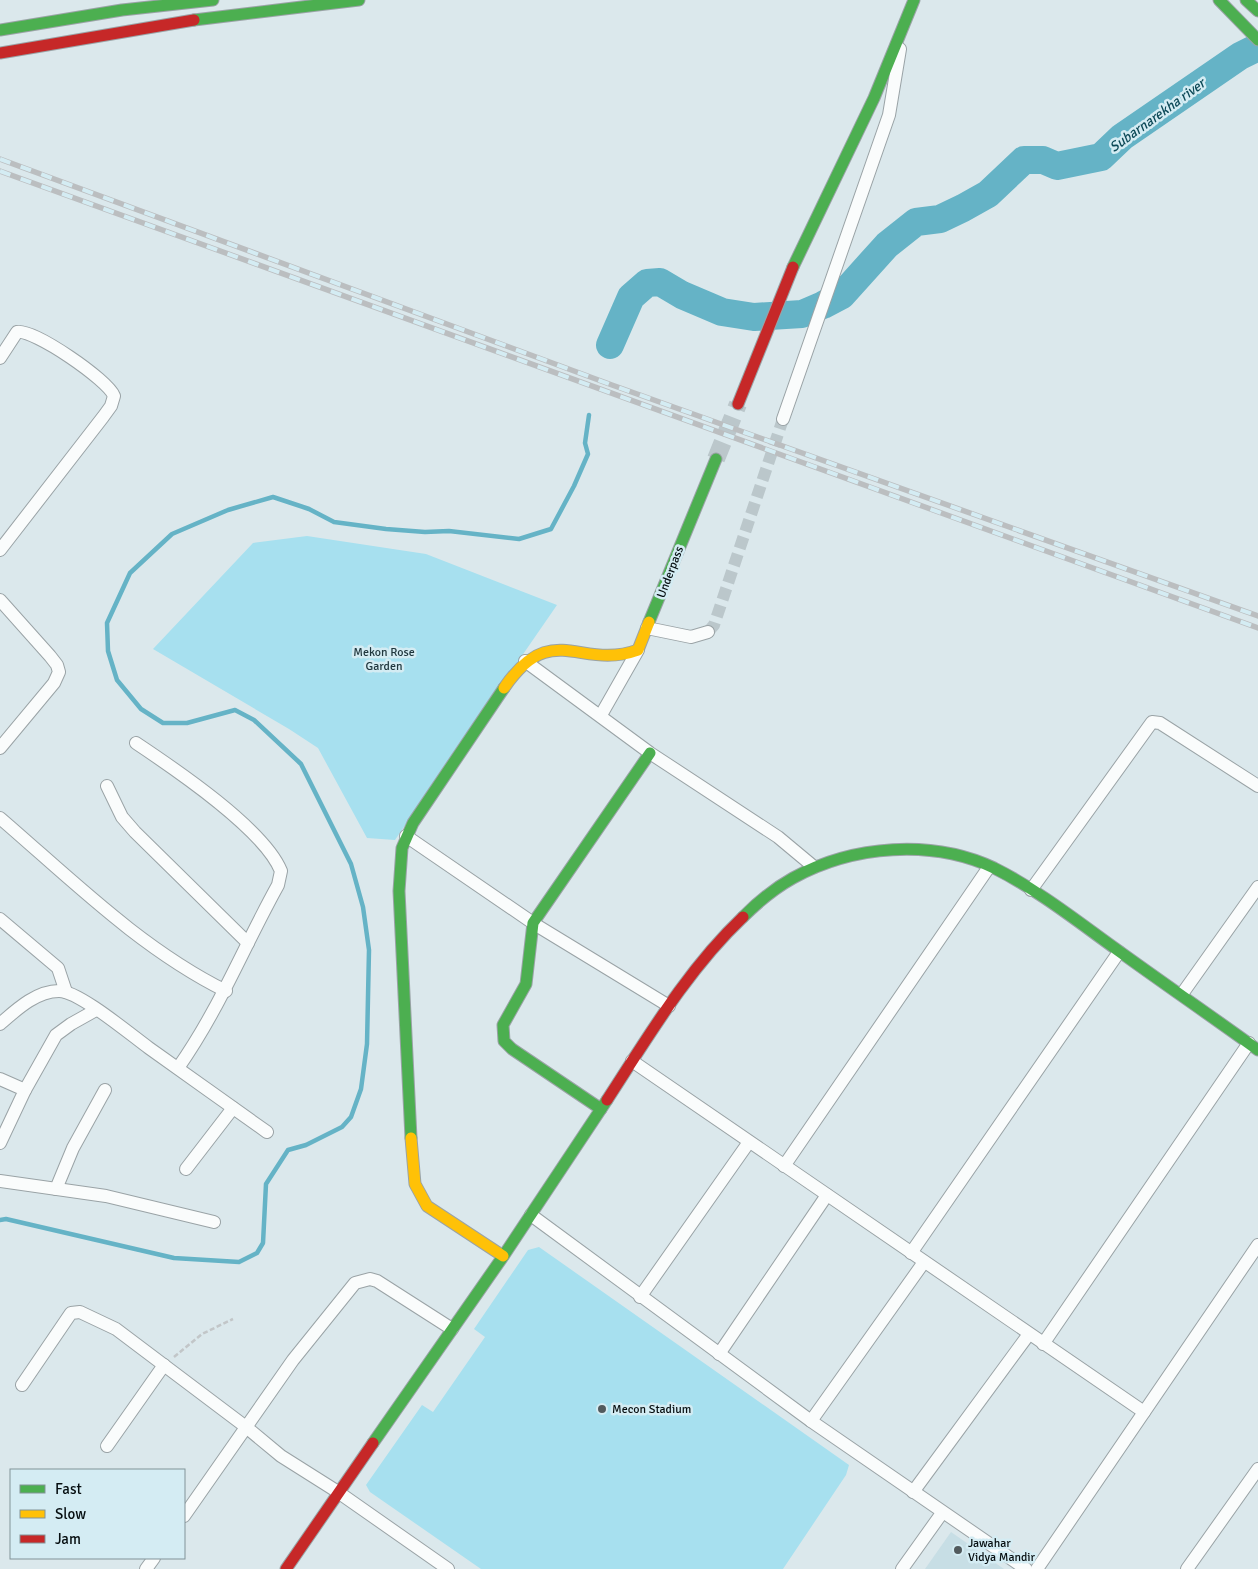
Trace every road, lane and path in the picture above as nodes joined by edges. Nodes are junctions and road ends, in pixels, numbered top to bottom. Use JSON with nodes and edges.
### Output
{"nodes":[{"id":1,"x":213,"y":0,"type":"edge"},
{"id":2,"x":359,"y":0,"type":"edge"},
{"id":3,"x":914,"y":0,"type":"edge"},
{"id":4,"x":1218,"y":0,"type":"edge"},
{"id":5,"x":1246,"y":0,"type":"edge"},
{"id":6,"x":1258,"y":12,"type":"edge"},
{"id":7,"x":0,"y":30,"type":"edge"},
{"id":8,"x":902,"y":34,"type":"junction"},
{"id":9,"x":1258,"y":40,"type":"edge"},
{"id":10,"x":0,"y":52,"type":"edge"},
{"id":11,"x":0,"y":358,"type":"edge"},
{"id":12,"x":738,"y":404,"type":"tunnel mouth"},
{"id":13,"x":784,"y":419,"type":"tunnel mouth"},
{"id":14,"x":716,"y":459,"type":"tunnel mouth"},
{"id":15,"x":0,"y":550,"type":"edge"},
{"id":16,"x":0,"y":600,"type":"edge"},
{"id":17,"x":647,"y":628,"type":"junction"},
{"id":18,"x":708,"y":632,"type":"dead end"},
{"id":19,"x":638,"y":650,"type":"junction"},
{"id":20,"x":525,"y":661,"type":"junction"},
{"id":21,"x":601,"y":715,"type":"junction"},
{"id":22,"x":136,"y":743,"type":"dead end"},
{"id":23,"x":0,"y":748,"type":"edge"},
{"id":24,"x":650,"y":752,"type":"junction"},
{"id":25,"x":108,"y":786,"type":"dead end"},
{"id":26,"x":1258,"y":786,"type":"edge"},
{"id":27,"x":0,"y":818,"type":"edge"},
{"id":28,"x":406,"y":836,"type":"junction"},
{"id":29,"x":814,"y":867,"type":"junction"},
{"id":30,"x":989,"y":867,"type":"junction"},
{"id":31,"x":1258,"y":887,"type":"edge"},
{"id":32,"x":1031,"y":890,"type":"junction"},
{"id":33,"x":0,"y":919,"type":"edge"},
{"id":34,"x":533,"y":923,"type":"junction"},
{"id":35,"x":248,"y":943,"type":"junction"},
{"id":36,"x":1119,"y":952,"type":"junction"},
{"id":37,"x":226,"y":991,"type":"junction"},
{"id":38,"x":66,"y":992,"type":"junction"},
{"id":39,"x":1182,"y":994,"type":"junction"},
{"id":40,"x":668,"y":1006,"type":"junction"},
{"id":41,"x":96,"y":1010,"type":"junction"},
{"id":42,"x":0,"y":1024,"type":"edge"},
{"id":43,"x":1253,"y":1047,"type":"edge"},
{"id":44,"x":632,"y":1061,"type":"junction"},
{"id":45,"x":178,"y":1068,"type":"junction"},
{"id":46,"x":0,"y":1079,"type":"edge"},
{"id":47,"x":25,"y":1090,"type":"junction"},
{"id":48,"x":105,"y":1090,"type":"dead end"},
{"id":49,"x":233,"y":1108,"type":"junction"},
{"id":50,"x":601,"y":1109,"type":"junction"},
{"id":51,"x":267,"y":1132,"type":"dead end"},
{"id":52,"x":749,"y":1142,"type":"junction"},
{"id":53,"x":0,"y":1143,"type":"edge"},
{"id":54,"x":784,"y":1166,"type":"junction"},
{"id":55,"x":186,"y":1170,"type":"dead end"},
{"id":56,"x":0,"y":1181,"type":"edge"},
{"id":57,"x":56,"y":1189,"type":"junction"},
{"id":58,"x":827,"y":1195,"type":"junction"},
{"id":59,"x":531,"y":1215,"type":"junction"},
{"id":60,"x":214,"y":1222,"type":"dead end"},
{"id":61,"x":1258,"y":1245,"type":"edge"},
{"id":62,"x":911,"y":1253,"type":"junction"},
{"id":63,"x":503,"y":1256,"type":"junction"},
{"id":64,"x":924,"y":1262,"type":"junction"},
{"id":65,"x":640,"y":1297,"type":"junction"},
{"id":66,"x":233,"y":1319,"type":"dead end"},
{"id":67,"x":452,"y":1329,"type":"junction"},
{"id":68,"x":1028,"y":1334,"type":"junction"},
{"id":69,"x":1044,"y":1344,"type":"junction"},
{"id":70,"x":719,"y":1354,"type":"junction"},
{"id":71,"x":164,"y":1365,"type":"junction"},
{"id":72,"x":22,"y":1385,"type":"dead end"},
{"id":73,"x":1144,"y":1412,"type":"junction"},
{"id":74,"x":811,"y":1421,"type":"junction"},
{"id":75,"x":246,"y":1427,"type":"junction"},
{"id":76,"x":107,"y":1446,"type":"dead end"},
{"id":77,"x":1258,"y":1469,"type":"edge"},
{"id":78,"x":338,"y":1492,"type":"junction"},
{"id":79,"x":913,"y":1492,"type":"junction"},
{"id":80,"x":942,"y":1513,"type":"junction"},
{"id":81,"x":185,"y":1515,"type":"edge"},
{"id":82,"x":286,"y":1569,"type":"edge"},
{"id":83,"x":448,"y":1569,"type":"edge"},
{"id":84,"x":902,"y":1569,"type":"edge"},
{"id":85,"x":1026,"y":1569,"type":"edge"},
{"id":86,"x":1036,"y":1569,"type":"edge"},
{"id":87,"x":1187,"y":1569,"type":"edge"}],
"edges":[{"from":1,"to":7,"type":"street"},
{"from":2,"to":10,"type":"street"},
{"from":3,"to":8,"type":"street"},
{"from":4,"to":9,"type":"street"},
{"from":5,"to":6,"type":"street"},
{"from":8,"to":12,"type":"street"},
{"from":8,"to":13,"type":"street"},
{"from":11,"to":15,"type":"street"},
{"from":14,"to":17,"type":"street","name":"Underpass"},
{"from":16,"to":23,"type":"street"},
{"from":17,"to":18,"type":"street"},
{"from":17,"to":19,"type":"street","name":"Underpass"},
{"from":19,"to":20,"type":"street"},
{"from":19,"to":21,"type":"street"},
{"from":20,"to":21,"type":"street"},
{"from":20,"to":28,"type":"street"},
{"from":21,"to":24,"type":"street"},
{"from":22,"to":35,"type":"street"},
{"from":24,"to":29,"type":"street"},
{"from":24,"to":34,"type":"street"},
{"from":25,"to":35,"type":"street"},
{"from":26,"to":32,"type":"street"},
{"from":27,"to":37,"type":"street"},
{"from":28,"to":34,"type":"street"},
{"from":28,"to":63,"type":"street"},
{"from":29,"to":30,"type":"street"},
{"from":29,"to":40,"type":"street"},
{"from":30,"to":32,"type":"street"},
{"from":30,"to":54,"type":"street"},
{"from":31,"to":39,"type":"street"},
{"from":32,"to":36,"type":"street"},
{"from":33,"to":38,"type":"street"},
{"from":34,"to":40,"type":"street"},
{"from":34,"to":50,"type":"street"},
{"from":35,"to":37,"type":"street"},
{"from":36,"to":39,"type":"street"},
{"from":36,"to":62,"type":"street"},
{"from":37,"to":45,"type":"street"},
{"from":38,"to":41,"type":"street"},
{"from":38,"to":42,"type":"street"},
{"from":39,"to":43,"type":"street"},
{"from":40,"to":44,"type":"street"},
{"from":41,"to":45,"type":"street"},
{"from":41,"to":47,"type":"street"},
{"from":43,"to":69,"type":"street"},
{"from":44,"to":50,"type":"street"},
{"from":44,"to":52,"type":"street"},
{"from":45,"to":49,"type":"street"},
{"from":46,"to":47,"type":"street"},
{"from":47,"to":53,"type":"street"},
{"from":48,"to":57,"type":"street"},
{"from":49,"to":51,"type":"street"},
{"from":49,"to":55,"type":"street"},
{"from":50,"to":59,"type":"street"},
{"from":52,"to":54,"type":"street"},
{"from":52,"to":65,"type":"street"},
{"from":54,"to":58,"type":"street"},
{"from":56,"to":57,"type":"street"},
{"from":57,"to":60,"type":"street"},
{"from":58,"to":62,"type":"street"},
{"from":58,"to":70,"type":"street"},
{"from":59,"to":63,"type":"street"},
{"from":59,"to":65,"type":"street"},
{"from":61,"to":73,"type":"street"},
{"from":62,"to":64,"type":"street"},
{"from":63,"to":67,"type":"street"},
{"from":64,"to":68,"type":"street"},
{"from":64,"to":74,"type":"street"},
{"from":65,"to":70,"type":"street"},
{"from":66,"to":71,"type":"path"},
{"from":67,"to":75,"type":"street"},
{"from":67,"to":78,"type":"street"},
{"from":68,"to":69,"type":"street"},
{"from":68,"to":79,"type":"street"},
{"from":69,"to":73,"type":"street"},
{"from":70,"to":74,"type":"street"},
{"from":71,"to":72,"type":"street"},
{"from":71,"to":75,"type":"street"},
{"from":71,"to":76,"type":"street"},
{"from":73,"to":86,"type":"street"},
{"from":74,"to":79,"type":"street"},
{"from":75,"to":78,"type":"street"},
{"from":75,"to":81,"type":"street"},
{"from":77,"to":87,"type":"street"},
{"from":78,"to":82,"type":"street"},
{"from":78,"to":83,"type":"street"},
{"from":79,"to":80,"type":"street"},
{"from":80,"to":84,"type":"street"},
{"from":80,"to":85,"type":"street"}]}
